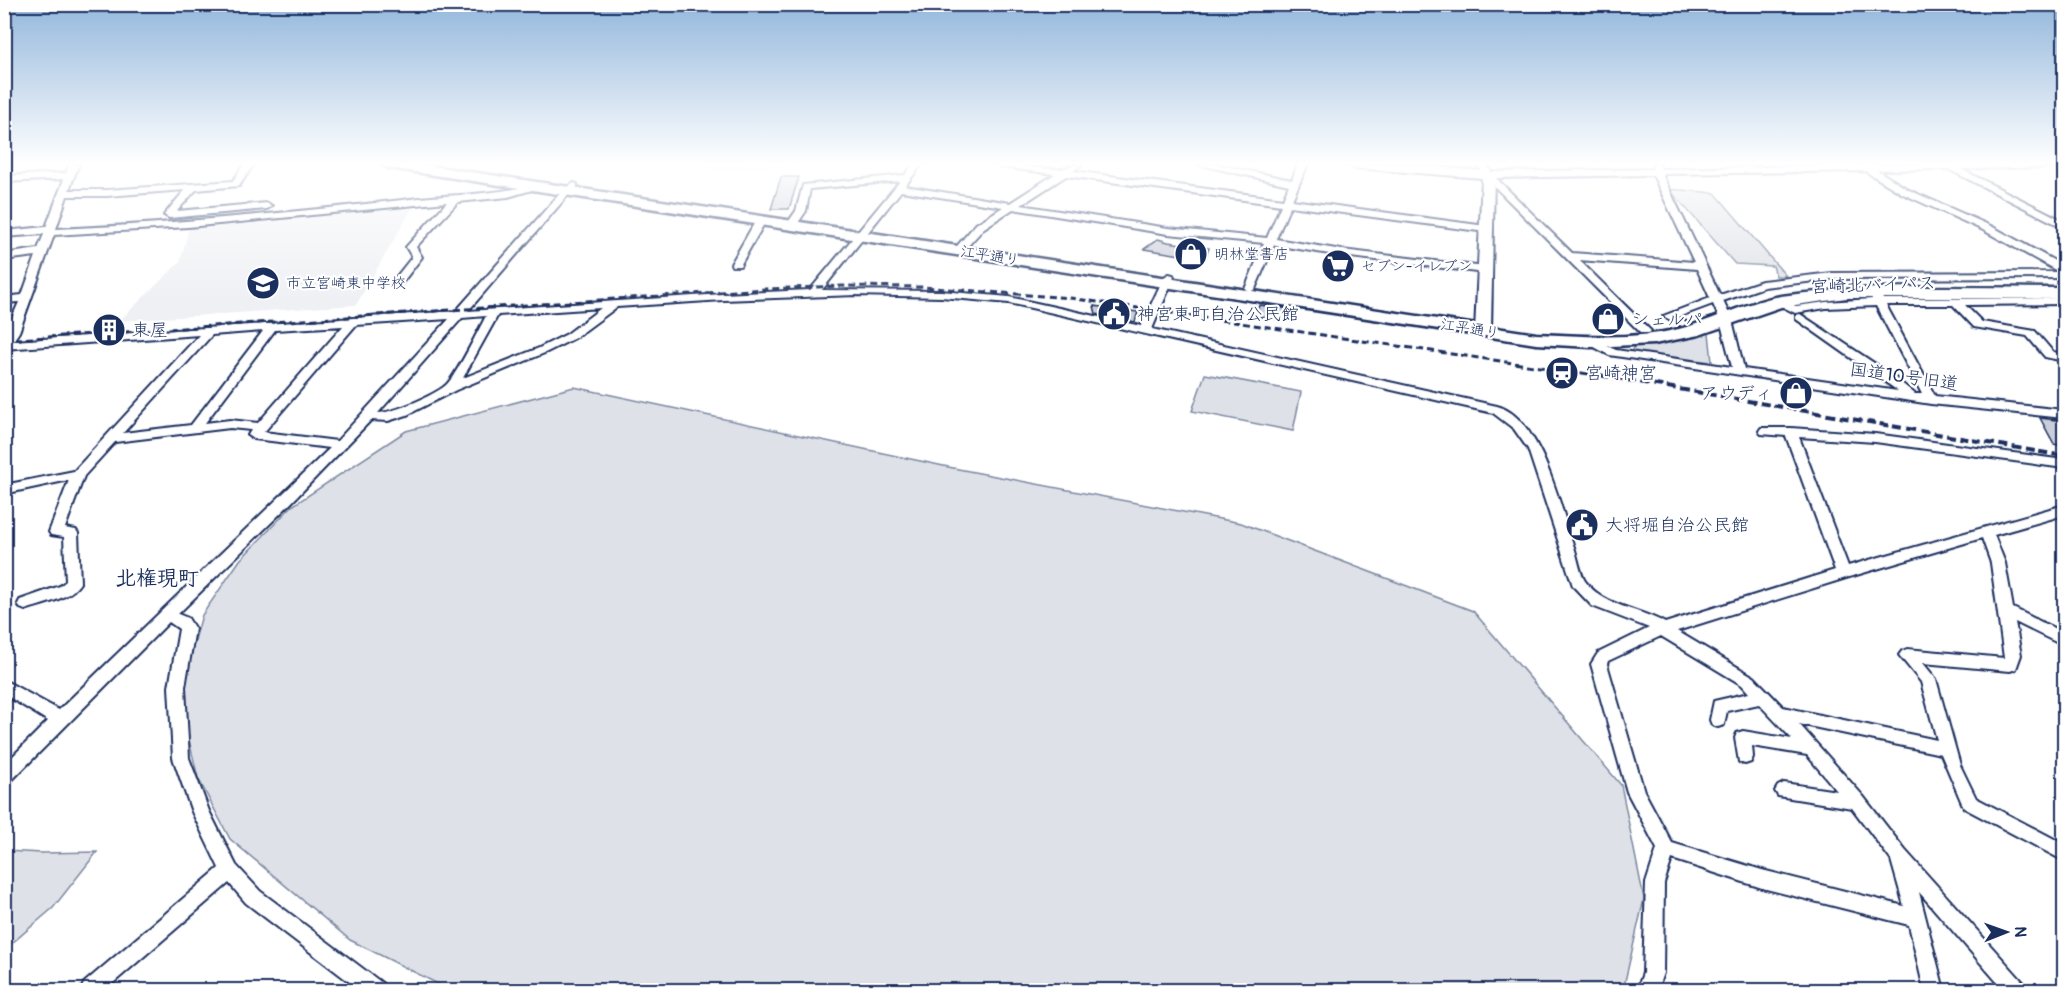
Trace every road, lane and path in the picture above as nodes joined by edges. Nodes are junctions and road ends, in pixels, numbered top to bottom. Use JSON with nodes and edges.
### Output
{"nodes":[{"id":1,"x":57,"y":210,"type":"edge"},
{"id":2,"x":173,"y":210,"type":"edge"},
{"id":3,"x":219,"y":210,"type":"edge"},
{"id":4,"x":328,"y":210,"type":"edge"},
{"id":5,"x":445,"y":210,"type":"edge"},
{"id":6,"x":551,"y":210,"type":"edge"},
{"id":7,"x":693,"y":210,"type":"edge"},
{"id":8,"x":720,"y":210,"type":"edge"},
{"id":9,"x":801,"y":210,"type":"edge"},
{"id":10,"x":881,"y":210,"type":"edge"},
{"id":11,"x":1008,"y":210,"type":"edge"},
{"id":12,"x":1036,"y":210,"type":"edge"},
{"id":13,"x":1283,"y":210,"type":"edge"},
{"id":14,"x":1343,"y":210,"type":"edge"},
{"id":15,"x":1486,"y":210,"type":"edge"},
{"id":16,"x":1526,"y":210,"type":"edge"},
{"id":17,"x":1675,"y":210,"type":"edge"},
{"id":18,"x":1947,"y":210,"type":"edge"},
{"id":19,"x":2037,"y":210,"type":"edge"},
{"id":20,"x":2046,"y":210,"type":"edge"},
{"id":21,"x":2064,"y":219,"type":"edge"},
{"id":22,"x":794,"y":221,"type":"junction"},
{"id":23,"x":760,"y":222,"type":"junction"},
{"id":24,"x":2064,"y":225,"type":"edge"},
{"id":25,"x":1486,"y":229,"type":"junction"},
{"id":26,"x":51,"y":231,"type":"junction"},
{"id":27,"x":4,"y":234,"type":"edge"},
{"id":28,"x":862,"y":234,"type":"junction"},
{"id":29,"x":1270,"y":241,"type":"junction"},
{"id":30,"x":962,"y":246,"type":"junction"},
{"id":31,"x":43,"y":252,"type":"junction"},
{"id":32,"x":1572,"y":256,"type":"junction"},
{"id":33,"x":4,"y":257,"type":"edge"},
{"id":34,"x":736,"y":264,"type":"dead end"},
{"id":35,"x":1701,"y":266,"type":"junction"},
{"id":36,"x":1485,"y":270,"type":"junction"},
{"id":37,"x":2064,"y":270,"type":"edge"},
{"id":38,"x":2064,"y":276,"type":"edge"},
{"id":39,"x":1168,"y":280,"type":"junction"},
{"id":40,"x":398,"y":281,"type":"dead end"},
{"id":41,"x":2064,"y":283,"type":"edge"},
{"id":42,"x":1250,"y":289,"type":"junction"},
{"id":43,"x":480,"y":291,"type":"junction"},
{"id":44,"x":814,"y":293,"type":"junction"},
{"id":45,"x":2064,"y":293,"type":"edge"},
{"id":46,"x":1876,"y":297,"type":"junction"},
{"id":47,"x":26,"y":298,"type":"junction"},
{"id":48,"x":4,"y":300,"type":"edge"},
{"id":49,"x":2064,"y":301,"type":"edge"},
{"id":50,"x":1956,"y":302,"type":"junction"},
{"id":51,"x":615,"y":304,"type":"junction"},
{"id":52,"x":1721,"y":310,"type":"junction"},
{"id":53,"x":489,"y":314,"type":"junction"},
{"id":54,"x":458,"y":316,"type":"junction"},
{"id":55,"x":1800,"y":317,"type":"dead end"},
{"id":56,"x":352,"y":322,"type":"junction"},
{"id":57,"x":272,"y":327,"type":"junction"},
{"id":58,"x":1483,"y":327,"type":"junction"},
{"id":59,"x":209,"y":331,"type":"junction"},
{"id":60,"x":1145,"y":331,"type":"junction"},
{"id":61,"x":1645,"y":331,"type":"junction"},
{"id":62,"x":1585,"y":337,"type":"junction"},
{"id":63,"x":5,"y":345,"type":"edge"},
{"id":64,"x":2064,"y":357,"type":"edge"},
{"id":65,"x":1739,"y":372,"type":"junction"},
{"id":66,"x":452,"y":387,"type":"junction"},
{"id":67,"x":1912,"y":398,"type":"junction"},
{"id":68,"x":1931,"y":400,"type":"junction"},
{"id":69,"x":2064,"y":414,"type":"edge"},
{"id":70,"x":367,"y":416,"type":"junction"},
{"id":71,"x":260,"y":426,"type":"junction"},
{"id":72,"x":195,"y":428,"type":"junction"},
{"id":73,"x":1765,"y":431,"type":"dead end"},
{"id":74,"x":1791,"y":432,"type":"junction"},
{"id":75,"x":113,"y":438,"type":"junction"},
{"id":76,"x":340,"y":445,"type":"junction"},
{"id":77,"x":2064,"y":464,"type":"edge"},
{"id":78,"x":78,"y":474,"type":"junction"},
{"id":79,"x":4,"y":490,"type":"edge"},
{"id":80,"x":2064,"y":510,"type":"edge"},
{"id":81,"x":1986,"y":531,"type":"junction"},
{"id":82,"x":1844,"y":573,"type":"junction"},
{"id":83,"x":25,"y":604,"type":"dead end"},
{"id":84,"x":2006,"y":611,"type":"junction"},
{"id":85,"x":165,"y":615,"type":"junction"},
{"id":86,"x":1663,"y":629,"type":"junction"},
{"id":87,"x":2064,"y":640,"type":"edge"},
{"id":88,"x":4,"y":686,"type":"edge"},
{"id":89,"x":1764,"y":696,"type":"junction"},
{"id":90,"x":1778,"y":713,"type":"junction"},
{"id":91,"x":61,"y":720,"type":"junction"},
{"id":92,"x":1718,"y":720,"type":"dead end"},
{"id":93,"x":1948,"y":748,"type":"junction"},
{"id":94,"x":1812,"y":749,"type":"junction"},
{"id":95,"x":1745,"y":757,"type":"dead end"},
{"id":96,"x":4,"y":777,"type":"edge"},
{"id":97,"x":1784,"y":791,"type":"dead end"},
{"id":98,"x":1857,"y":801,"type":"junction"},
{"id":99,"x":1666,"y":849,"type":"junction"},
{"id":100,"x":2064,"y":853,"type":"edge"},
{"id":101,"x":1899,"y":856,"type":"junction"},
{"id":102,"x":230,"y":871,"type":"junction"},
{"id":103,"x":1917,"y":918,"type":"junction"},
{"id":104,"x":91,"y":990,"type":"edge"},
{"id":105,"x":375,"y":990,"type":"edge"},
{"id":106,"x":1647,"y":990,"type":"edge"},
{"id":107,"x":1934,"y":990,"type":"edge"},
{"id":108,"x":2016,"y":990,"type":"edge"}],
"edges":[{"from":1,"to":26,"type":"street"},
{"from":2,"to":3,"type":"street"},
{"from":4,"to":26,"type":"street"},
{"from":5,"to":40,"type":"street"},
{"from":6,"to":43,"type":"street"},
{"from":7,"to":23,"type":"highway","name":"江平通り"},
{"from":8,"to":22,"type":"highway","name":"江平通り"},
{"from":9,"to":22,"type":"street"},
{"from":10,"to":28,"type":"street"},
{"from":11,"to":30,"type":"street"},
{"from":12,"to":29,"type":"street"},
{"from":13,"to":29,"type":"street"},
{"from":14,"to":25,"type":"street"},
{"from":15,"to":25,"type":"main road"},
{"from":16,"to":32,"type":"street"},
{"from":17,"to":35,"type":"street"},
{"from":18,"to":37,"type":"street"},
{"from":19,"to":24,"type":"street"},
{"from":20,"to":21,"type":"street"},
{"from":22,"to":28,"type":"highway","name":"江平通り"},
{"from":23,"to":28,"type":"highway","name":"江平通り"},
{"from":23,"to":34,"type":"street"},
{"from":25,"to":36,"type":"main road"},
{"from":26,"to":27,"type":"street"},
{"from":26,"to":31,"type":"street"},
{"from":28,"to":30,"type":"highway","name":"江平通り"},
{"from":28,"to":39,"type":"highway","name":"江平通り"},
{"from":28,"to":44,"type":"street"},
{"from":29,"to":36,"type":"street"},
{"from":29,"to":42,"type":"street"},
{"from":30,"to":39,"type":"highway","name":"江平通り"},
{"from":31,"to":33,"type":"street"},
{"from":31,"to":47,"type":"street"},
{"from":32,"to":35,"type":"street"},
{"from":32,"to":61,"type":"street"},
{"from":35,"to":52,"type":"street"},
{"from":36,"to":58,"type":"main road"},
{"from":38,"to":52,"type":"street"},
{"from":39,"to":42,"type":"highway","name":"江平通り"},
{"from":39,"to":58,"type":"highway","name":"江平通り"},
{"from":39,"to":60,"type":"street"},
{"from":41,"to":52,"type":"highway","name":"宮崎北バイパス"},
{"from":42,"to":58,"type":"highway","name":"江平通り"},
{"from":43,"to":53,"type":"street"},
{"from":43,"to":54,"type":"street"},
{"from":44,"to":51,"type":"street"},
{"from":44,"to":60,"type":"street"},
{"from":45,"to":46,"type":"highway","name":"宮崎北バイパス"},
{"from":46,"to":50,"type":"street"},
{"from":46,"to":52,"type":"highway","name":"宮崎北バイパス"},
{"from":46,"to":68,"type":"street"},
{"from":47,"to":48,"type":"street"},
{"from":47,"to":63,"type":"street"},
{"from":49,"to":50,"type":"street"},
{"from":50,"to":64,"type":"street"},
{"from":51,"to":53,"type":"street"},
{"from":51,"to":66,"type":"street"},
{"from":52,"to":61,"type":"highway","name":"宮崎北バイパス"},
{"from":52,"to":62,"type":"highway","name":"宮崎北バイパス"},
{"from":52,"to":65,"type":"street"},
{"from":53,"to":54,"type":"street"},
{"from":53,"to":66,"type":"street"},
{"from":54,"to":56,"type":"street"},
{"from":54,"to":70,"type":"street"},
{"from":55,"to":67,"type":"street"},
{"from":56,"to":57,"type":"street"},
{"from":56,"to":71,"type":"street"},
{"from":57,"to":59,"type":"street"},
{"from":57,"to":72,"type":"street"},
{"from":58,"to":62,"type":"highway","name":"江平通り"},
{"from":59,"to":63,"type":"street"},
{"from":59,"to":75,"type":"street"},
{"from":60,"to":86,"type":"street"},
{"from":61,"to":62,"type":"highway","name":"宮崎北バイパス"},
{"from":62,"to":65,"type":"street","name":"国道10号旧道"},
{"from":65,"to":67,"type":"street","name":"国道10号旧道"},
{"from":66,"to":70,"type":"street"},
{"from":67,"to":68,"type":"street","name":"国道10号旧道"},
{"from":68,"to":69,"type":"street","name":"国道10号旧道"},
{"from":70,"to":76,"type":"street"},
{"from":71,"to":72,"type":"street"},
{"from":71,"to":76,"type":"street"},
{"from":72,"to":75,"type":"street"},
{"from":73,"to":74,"type":"street"},
{"from":74,"to":77,"type":"street"},
{"from":74,"to":82,"type":"street"},
{"from":75,"to":78,"type":"street"},
{"from":76,"to":85,"type":"street"},
{"from":78,"to":79,"type":"street"},
{"from":78,"to":83,"type":"street"},
{"from":80,"to":81,"type":"street"},
{"from":81,"to":82,"type":"street"},
{"from":81,"to":84,"type":"street"},
{"from":82,"to":86,"type":"street"},
{"from":84,"to":87,"type":"street"},
{"from":84,"to":93,"type":"street"},
{"from":85,"to":91,"type":"street"},
{"from":85,"to":102,"type":"street"},
{"from":86,"to":89,"type":"street"},
{"from":86,"to":99,"type":"street"},
{"from":88,"to":91,"type":"street"},
{"from":89,"to":90,"type":"street"},
{"from":89,"to":92,"type":"street"},
{"from":90,"to":93,"type":"street"},
{"from":90,"to":94,"type":"street"},
{"from":91,"to":96,"type":"street"},
{"from":93,"to":100,"type":"street"},
{"from":94,"to":95,"type":"street"},
{"from":94,"to":98,"type":"street"},
{"from":97,"to":98,"type":"street"},
{"from":98,"to":101,"type":"street"},
{"from":99,"to":103,"type":"street"},
{"from":99,"to":106,"type":"street"},
{"from":101,"to":103,"type":"street"},
{"from":101,"to":108,"type":"street"},
{"from":102,"to":104,"type":"street"},
{"from":102,"to":105,"type":"street"},
{"from":103,"to":107,"type":"street"}]}
